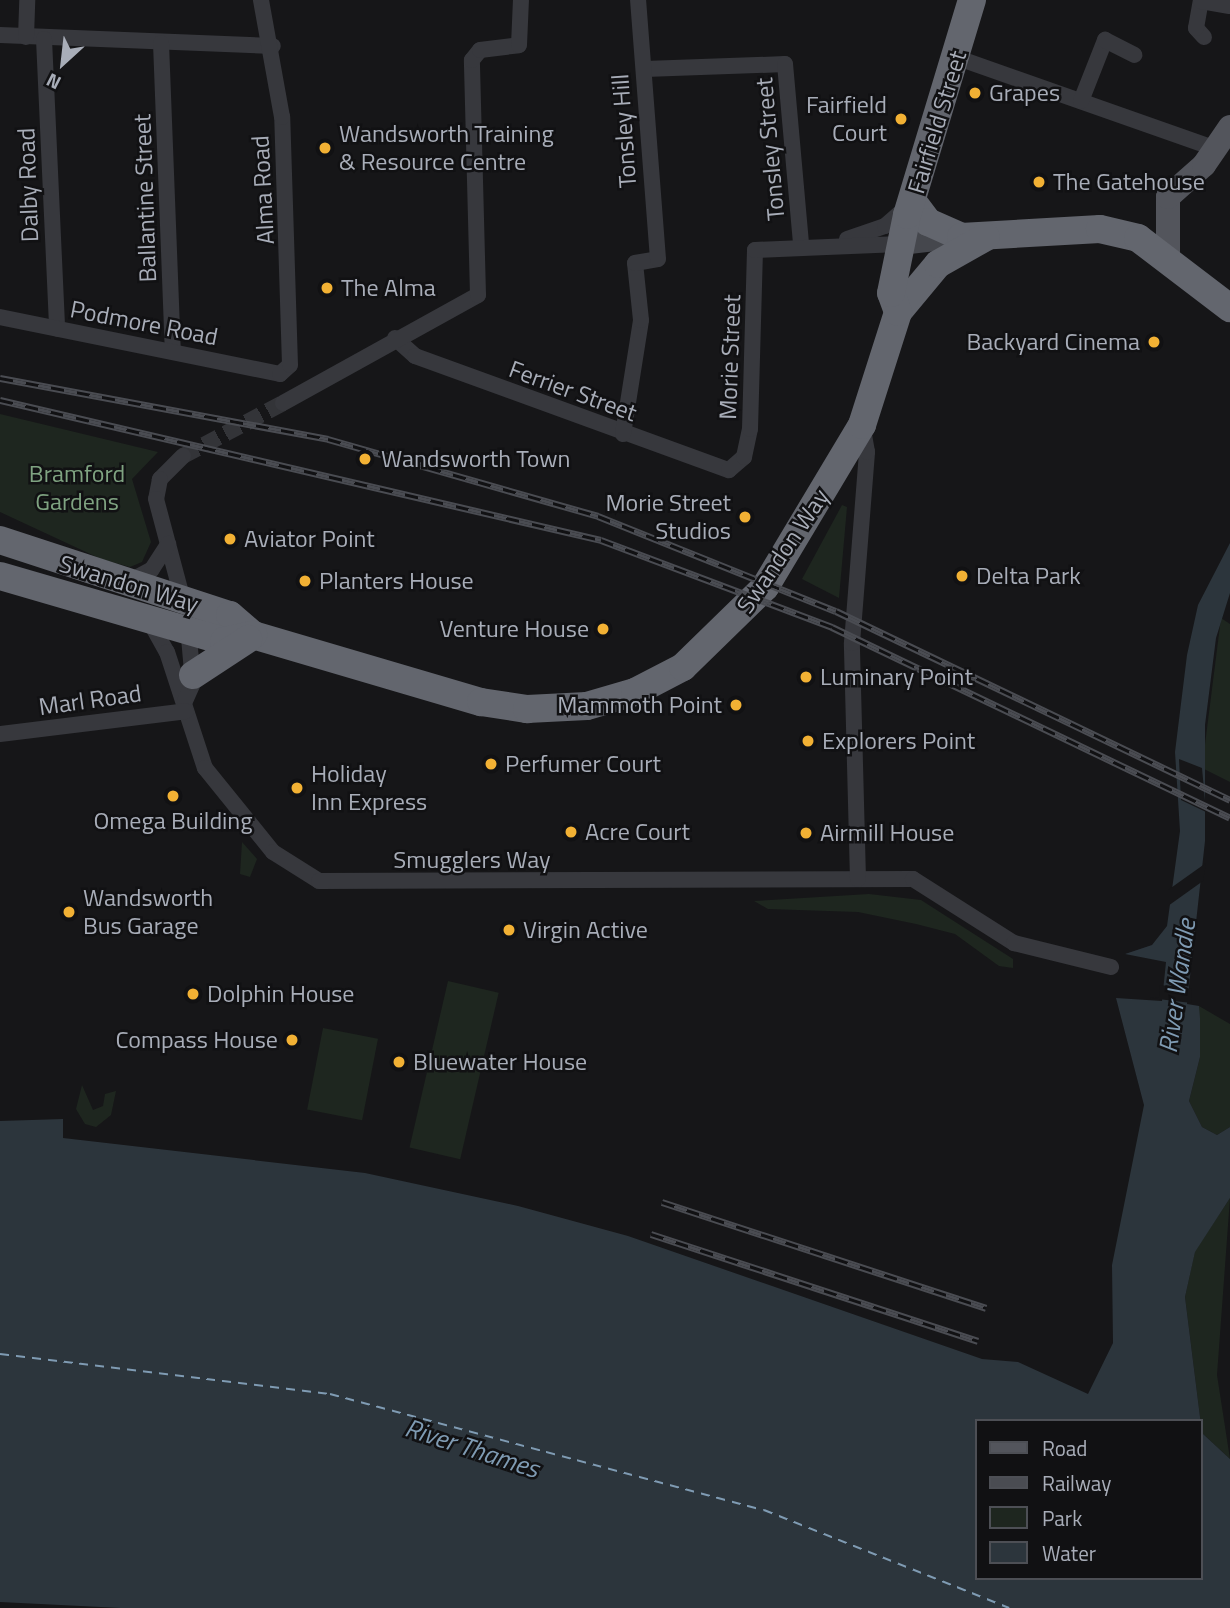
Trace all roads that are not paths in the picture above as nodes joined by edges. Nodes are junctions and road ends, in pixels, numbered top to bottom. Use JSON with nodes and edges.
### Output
{"nodes":[{"id":1,"x":27,"y":0,"type":"edge"},
{"id":2,"x":261,"y":0,"type":"edge"},
{"id":3,"x":521,"y":0,"type":"edge"},
{"id":4,"x":638,"y":0,"type":"edge"},
{"id":5,"x":972,"y":0,"type":"edge"},
{"id":6,"x":1230,"y":6,"type":"edge"},
{"id":7,"x":0,"y":35,"type":"edge"},
{"id":8,"x":26,"y":37,"type":"junction"},
{"id":9,"x":1204,"y":37,"type":"dead end"},
{"id":10,"x":44,"y":39,"type":"junction"},
{"id":11,"x":161,"y":43,"type":"junction"},
{"id":12,"x":273,"y":46,"type":"junction"},
{"id":13,"x":1134,"y":55,"type":"dead end"},
{"id":14,"x":958,"y":58,"type":"junction"},
{"id":15,"x":645,"y":69,"type":"junction"},
{"id":16,"x":1081,"y":101,"type":"junction"},
{"id":17,"x":1230,"y":127,"type":"edge"},
{"id":18,"x":1216,"y":149,"type":"junction"},
{"id":19,"x":913,"y":202,"type":"junction"},
{"id":20,"x":973,"y":237,"type":"junction"},
{"id":21,"x":844,"y":242,"type":"junction"},
{"id":22,"x":900,"y":244,"type":"junction"},
{"id":23,"x":801,"y":246,"type":"junction"},
{"id":24,"x":1168,"y":255,"type":"junction"},
{"id":25,"x":1230,"y":308,"type":"edge"},
{"id":26,"x":898,"y":312,"type":"junction"},
{"id":27,"x":0,"y":317,"type":"edge"},
{"id":28,"x":57,"y":329,"type":"junction"},
{"id":29,"x":395,"y":338,"type":"junction"},
{"id":30,"x":173,"y":351,"type":"junction"},
{"id":31,"x":280,"y":374,"type":"joint"},
{"id":32,"x":283,"y":403,"type":"tunnel mouth"},
{"id":33,"x":862,"y":425,"type":"junction"},
{"id":34,"x":623,"y":433,"type":"junction"},
{"id":35,"x":180,"y":459,"type":"tunnel mouth"},
{"id":36,"x":740,"y":465,"type":"joint"},
{"id":37,"x":0,"y":540,"type":"edge"},
{"id":38,"x":168,"y":544,"type":"junction"},
{"id":39,"x":0,"y":576,"type":"edge"},
{"id":40,"x":126,"y":583,"type":"junction"},
{"id":41,"x":183,"y":601,"type":"junction"},
{"id":42,"x":147,"y":618,"type":"junction"},
{"id":43,"x":188,"y":628,"type":"junction"},
{"id":44,"x":253,"y":635,"type":"junction"},
{"id":45,"x":188,"y":695,"type":"junction"},
{"id":46,"x":0,"y":734,"type":"edge"},
{"id":47,"x":858,"y":879,"type":"junction"},
{"id":48,"x":1111,"y":967,"type":"dead end"}],
"edges":[{"from":1,"to":8,"type":"street"},
{"from":2,"to":12,"type":"street","name":"Alma Road"},
{"from":3,"to":29,"type":"street"},
{"from":4,"to":15,"type":"street","name":"Tonsley Hill"},
{"from":5,"to":14,"type":"highway","name":"Fairfield Street"},
{"from":6,"to":9,"type":"street"},
{"from":7,"to":8,"type":"street"},
{"from":8,"to":10,"type":"street"},
{"from":10,"to":11,"type":"street"},
{"from":10,"to":28,"type":"street","name":"Dalby Road"},
{"from":11,"to":12,"type":"street"},
{"from":11,"to":30,"type":"street","name":"Ballantine Street"},
{"from":12,"to":31,"type":"street","name":"Alma Road"},
{"from":13,"to":16,"type":"street"},
{"from":14,"to":16,"type":"street"},
{"from":14,"to":19,"type":"highway","name":"Fairfield Street"},
{"from":15,"to":23,"type":"street","name":"Tonsley Street"},
{"from":15,"to":34,"type":"street","name":"Tonsley Hill"},
{"from":16,"to":18,"type":"street"},
{"from":17,"to":18,"type":"main road"},
{"from":18,"to":24,"type":"main road"},
{"from":19,"to":20,"type":"highway"},
{"from":19,"to":21,"type":"street"},
{"from":19,"to":22,"type":"highway","name":"Fairfield Street"},
{"from":20,"to":22,"type":"street"},
{"from":20,"to":24,"type":"highway"},
{"from":20,"to":26,"type":"highway","name":"Swandon Way"},
{"from":21,"to":22,"type":"street"},
{"from":21,"to":23,"type":"street"},
{"from":22,"to":26,"type":"highway","name":"Swandon Way"},
{"from":23,"to":36,"type":"street","name":"Morie Street"},
{"from":24,"to":25,"type":"highway"},
{"from":26,"to":33,"type":"highway","name":"Swandon Way"},
{"from":27,"to":28,"type":"street","name":"Podmore Road"},
{"from":28,"to":30,"type":"street","name":"Podmore Road"},
{"from":29,"to":32,"type":"street"},
{"from":29,"to":34,"type":"street","name":"Ferrier Street"},
{"from":30,"to":31,"type":"street","name":"Podmore Road"},
{"from":33,"to":44,"type":"highway","name":"Swandon Way"},
{"from":33,"to":47,"type":"street"},
{"from":34,"to":36,"type":"street","name":"Ferrier Street"},
{"from":35,"to":38,"type":"street","name":"Smugglers Way"},
{"from":37,"to":40,"type":"highway","name":"Swandon Way"},
{"from":38,"to":40,"type":"street"},
{"from":38,"to":41,"type":"street","name":"Smugglers Way"},
{"from":39,"to":42,"type":"highway","name":"Swandon Way"},
{"from":40,"to":41,"type":"highway","name":"Swandon Way"},
{"from":41,"to":43,"type":"street","name":"Smugglers Way"},
{"from":41,"to":44,"type":"highway","name":"Swandon Way"},
{"from":42,"to":43,"type":"highway","name":"Swandon Way"},
{"from":42,"to":45,"type":"street","name":"Smugglers Way"},
{"from":43,"to":44,"type":"highway","name":"Swandon Way"},
{"from":43,"to":45,"type":"street","name":"Smugglers Way"},
{"from":44,"to":45,"type":"highway"},
{"from":45,"to":46,"type":"street","name":"Marl Road"},
{"from":45,"to":47,"type":"street","name":"Smugglers Way"},
{"from":47,"to":48,"type":"street","name":"Smugglers Way"}]}
